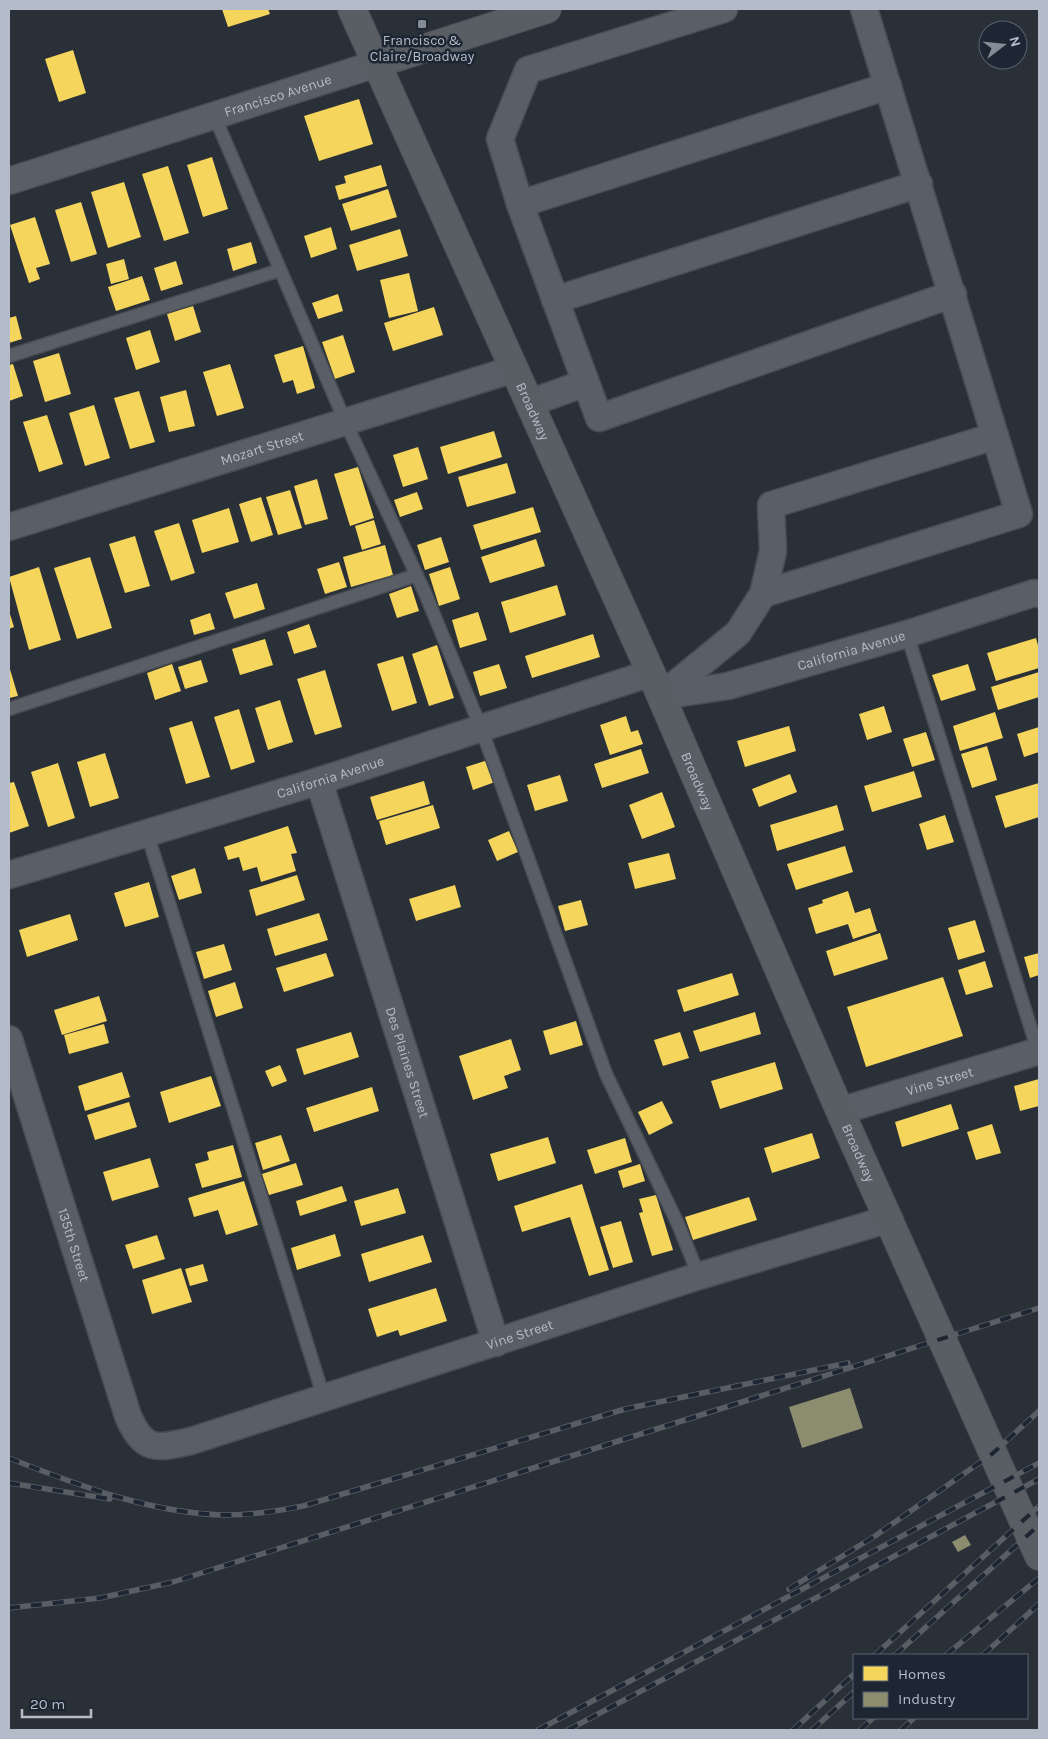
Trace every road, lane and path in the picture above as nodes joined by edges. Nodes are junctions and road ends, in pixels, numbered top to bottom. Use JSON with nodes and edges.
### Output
{"nodes":[{"id":1,"x":352,"y":9,"type":"edge"},
{"id":2,"x":547,"y":9,"type":"edge"},
{"id":3,"x":724,"y":9,"type":"edge"},
{"id":4,"x":864,"y":9,"type":"edge"},
{"id":5,"x":376,"y":64,"type":"junction"},
{"id":6,"x":888,"y":86,"type":"junction"},
{"id":7,"x":214,"y":115,"type":"junction"},
{"id":8,"x":9,"y":181,"type":"edge"},
{"id":9,"x":919,"y":184,"type":"junction"},
{"id":10,"x":520,"y":204,"type":"junction"},
{"id":11,"x":280,"y":270,"type":"junction"},
{"id":12,"x":953,"y":294,"type":"junction"},
{"id":13,"x":555,"y":300,"type":"junction"},
{"id":14,"x":9,"y":356,"type":"edge"},
{"id":15,"x":514,"y":368,"type":"junction"},
{"id":16,"x":585,"y":383,"type":"junction"},
{"id":17,"x":530,"y":403,"type":"junction"},
{"id":18,"x":345,"y":421,"type":"junction"},
{"id":19,"x":995,"y":436,"type":"junction"},
{"id":20,"x":9,"y":527,"type":"edge"},
{"id":21,"x":417,"y":576,"type":"junction"},
{"id":22,"x":763,"y":594,"type":"junction"},
{"id":23,"x":1039,"y":594,"type":"edge"},
{"id":24,"x":907,"y":634,"type":"junction"},
{"id":25,"x":656,"y":685,"type":"junction"},
{"id":26,"x":9,"y":709,"type":"edge"},
{"id":27,"x":482,"y":728,"type":"junction"},
{"id":28,"x":320,"y":781,"type":"junction"},
{"id":29,"x":147,"y":833,"type":"junction"},
{"id":30,"x":9,"y":875,"type":"edge"},
{"id":31,"x":9,"y":1039,"type":"edge"},
{"id":32,"x":1039,"y":1051,"type":"edge"},
{"id":33,"x":840,"y":1111,"type":"junction"},
{"id":34,"x":889,"y":1220,"type":"junction"},
{"id":35,"x":699,"y":1276,"type":"junction"},
{"id":36,"x":496,"y":1343,"type":"junction"},
{"id":37,"x":324,"y":1398,"type":"junction"},
{"id":38,"x":150,"y":1445,"type":"joint"},
{"id":39,"x":1039,"y":1556,"type":"edge"}],
"edges":[{"from":1,"to":5,"type":"street","name":"Broadway"},
{"from":2,"to":5,"type":"street","name":"Francisco Avenue"},
{"from":3,"to":10,"type":"street"},
{"from":4,"to":6,"type":"street"},
{"from":5,"to":7,"type":"street","name":"Francisco Avenue"},
{"from":5,"to":15,"type":"street","name":"Broadway"},
{"from":6,"to":9,"type":"street"},
{"from":6,"to":10,"type":"street"},
{"from":7,"to":8,"type":"street","name":"Francisco Avenue"},
{"from":7,"to":11,"type":"lane"},
{"from":9,"to":12,"type":"street"},
{"from":9,"to":13,"type":"street"},
{"from":10,"to":13,"type":"street"},
{"from":11,"to":14,"type":"lane"},
{"from":11,"to":18,"type":"lane"},
{"from":12,"to":16,"type":"street"},
{"from":12,"to":19,"type":"street"},
{"from":13,"to":16,"type":"street"},
{"from":15,"to":17,"type":"street","name":"Broadway"},
{"from":15,"to":18,"type":"street","name":"Mozart Street"},
{"from":16,"to":17,"type":"street"},
{"from":17,"to":25,"type":"street","name":"Broadway"},
{"from":18,"to":20,"type":"street","name":"Mozart Street"},
{"from":18,"to":21,"type":"lane"},
{"from":19,"to":22,"type":"street"},
{"from":19,"to":22,"type":"street"},
{"from":21,"to":26,"type":"lane"},
{"from":21,"to":27,"type":"lane"},
{"from":22,"to":25,"type":"street"},
{"from":23,"to":24,"type":"street","name":"California Avenue"},
{"from":24,"to":25,"type":"street","name":"California Avenue"},
{"from":24,"to":32,"type":"lane"},
{"from":25,"to":27,"type":"street","name":"California Avenue"},
{"from":25,"to":33,"type":"street","name":"Broadway"},
{"from":27,"to":28,"type":"street","name":"California Avenue"},
{"from":27,"to":35,"type":"lane"},
{"from":28,"to":29,"type":"street","name":"California Avenue"},
{"from":28,"to":36,"type":"street","name":"Des Plaines Street"},
{"from":29,"to":30,"type":"street","name":"California Avenue"},
{"from":29,"to":37,"type":"lane"},
{"from":31,"to":38,"type":"street","name":"135th Street"},
{"from":32,"to":33,"type":"street","name":"Vine Street"},
{"from":33,"to":34,"type":"street","name":"Broadway"},
{"from":34,"to":35,"type":"street","name":"Vine Street"},
{"from":34,"to":39,"type":"street","name":"Broadway"},
{"from":35,"to":36,"type":"street","name":"Vine Street"},
{"from":36,"to":37,"type":"street","name":"Vine Street"},
{"from":37,"to":38,"type":"street","name":"Vine Street"}]}
